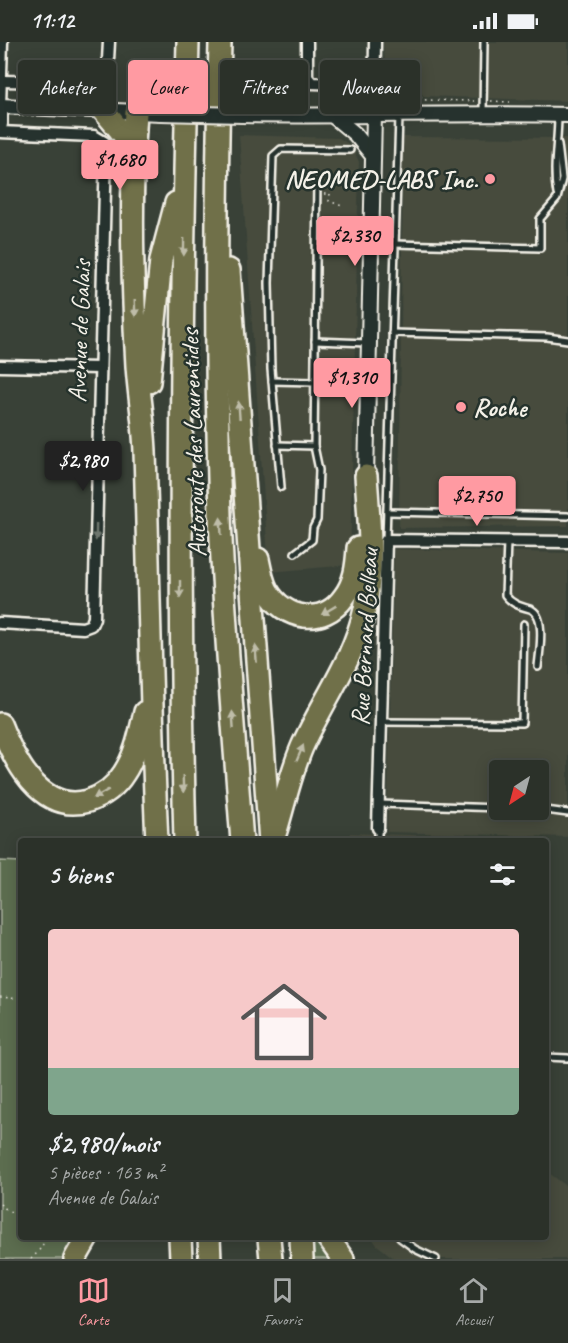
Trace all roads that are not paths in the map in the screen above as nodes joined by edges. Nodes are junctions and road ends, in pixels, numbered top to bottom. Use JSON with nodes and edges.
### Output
{"nodes":[{"id":1,"x":2,"y":42,"type":"edge"},
{"id":2,"x":109,"y":42,"type":"edge"},
{"id":3,"x":188,"y":42,"type":"edge"},
{"id":4,"x":220,"y":42,"type":"edge"},
{"id":5,"x":307,"y":42,"type":"edge"},
{"id":6,"x":375,"y":42,"type":"edge"},
{"id":7,"x":484,"y":42,"type":"edge"},
{"id":8,"x":375,"y":60,"type":"edge"},
{"id":9,"x":1,"y":81,"type":"edge"},
{"id":10,"x":320,"y":83,"type":"edge"},
{"id":11,"x":0,"y":106,"type":"edge"},
{"id":12,"x":18,"y":107,"type":"edge"},
{"id":13,"x":480,"y":107,"type":"junction"},
{"id":14,"x":420,"y":108,"type":"edge"},
{"id":15,"x":106,"y":114,"type":"edge"},
{"id":16,"x":136,"y":114,"type":"edge"},
{"id":17,"x":202,"y":114,"type":"edge"},
{"id":18,"x":378,"y":114,"type":"edge"},
{"id":19,"x":398,"y":114,"type":"edge"},
{"id":20,"x":332,"y":115,"type":"junction"},
{"id":21,"x":374,"y":115,"type":"junction"},
{"id":22,"x":563,"y":115,"type":"edge"},
{"id":23,"x":0,"y":124,"type":"edge"},
{"id":24,"x":0,"y":132,"type":"edge"},
{"id":25,"x":218,"y":135,"type":"junction"},
{"id":26,"x":133,"y":146,"type":"junction"},
{"id":27,"x":350,"y":150,"type":"dead end"},
{"id":28,"x":373,"y":156,"type":"junction"},
{"id":29,"x":184,"y":167,"type":"junction"},
{"id":30,"x":317,"y":179,"type":"dead end"},
{"id":31,"x":394,"y":244,"type":"junction"},
{"id":32,"x":392,"y":333,"type":"junction"},
{"id":33,"x":568,"y":340,"type":"edge"},
{"id":34,"x":315,"y":341,"type":"junction"},
{"id":35,"x":369,"y":343,"type":"junction"},
{"id":36,"x":0,"y":366,"type":"edge"},
{"id":37,"x":100,"y":368,"type":"junction"},
{"id":38,"x":272,"y":381,"type":"junction"},
{"id":39,"x":314,"y":382,"type":"junction"},
{"id":40,"x":277,"y":444,"type":"junction"},
{"id":41,"x":314,"y":446,"type":"junction"},
{"id":42,"x":145,"y":449,"type":"junction"},
{"id":43,"x":243,"y":468,"type":"junction"},
{"id":44,"x":366,"y":476,"type":"junction"},
{"id":45,"x":280,"y":487,"type":"dead end"},
{"id":46,"x":387,"y":512,"type":"junction"},
{"id":47,"x":568,"y":516,"type":"edge"},
{"id":48,"x":386,"y":540,"type":"junction"},
{"id":49,"x":507,"y":542,"type":"junction"},
{"id":50,"x":568,"y":542,"type":"edge"},
{"id":51,"x":296,"y":553,"type":"dead end"},
{"id":52,"x":0,"y":623,"type":"edge"},
{"id":53,"x":524,"y":624,"type":"dead end"},
{"id":54,"x":538,"y":667,"type":"dead end"},
{"id":55,"x":150,"y":691,"type":"junction"},
{"id":56,"x":382,"y":722,"type":"junction"},
{"id":57,"x":0,"y":724,"type":"edge"},
{"id":58,"x":380,"y":804,"type":"junction"},
{"id":59,"x":489,"y":808,"type":"edge"},
{"id":60,"x":549,"y":811,"type":"edge"},
{"id":61,"x":568,"y":813,"type":"edge"},
{"id":62,"x":378,"y":828,"type":"joint"},
{"id":63,"x":157,"y":838,"type":"edge"},
{"id":64,"x":185,"y":838,"type":"edge"},
{"id":65,"x":242,"y":838,"type":"edge"},
{"id":66,"x":271,"y":838,"type":"edge"},
{"id":67,"x":272,"y":838,"type":"edge"},
{"id":68,"x":378,"y":838,"type":"edge"},
{"id":69,"x":549,"y":1057,"type":"edge"},
{"id":70,"x":568,"y":1058,"type":"edge"},
{"id":71,"x":86,"y":1240,"type":"edge"},
{"id":72,"x":99,"y":1240,"type":"edge"},
{"id":73,"x":180,"y":1240,"type":"edge"},
{"id":74,"x":209,"y":1240,"type":"edge"},
{"id":75,"x":269,"y":1240,"type":"edge"},
{"id":76,"x":301,"y":1240,"type":"edge"},
{"id":77,"x":329,"y":1240,"type":"edge"},
{"id":78,"x":403,"y":1240,"type":"edge"},
{"id":79,"x":75,"y":1259,"type":"edge"},
{"id":80,"x":93,"y":1259,"type":"edge"},
{"id":81,"x":181,"y":1259,"type":"edge"},
{"id":82,"x":210,"y":1259,"type":"edge"},
{"id":83,"x":271,"y":1259,"type":"edge"},
{"id":84,"x":302,"y":1259,"type":"edge"},
{"id":85,"x":343,"y":1259,"type":"edge"},
{"id":86,"x":436,"y":1259,"type":"edge"}],
"edges":[{"from":1,"to":9,"type":"street"},
{"from":2,"to":9,"type":"street"},
{"from":3,"to":29,"type":"highway","name":"Autoroute des Laurentides"},
{"from":4,"to":25,"type":"highway","name":"Autoroute des Laurentides"},
{"from":5,"to":10,"type":"street"},
{"from":6,"to":8,"type":"street"},
{"from":7,"to":13,"type":"lane"},
{"from":9,"to":11,"type":"street"},
{"from":11,"to":12,"type":"street"},
{"from":11,"to":23,"type":"street"},
{"from":13,"to":14,"type":"street"},
{"from":13,"to":22,"type":"street"},
{"from":15,"to":26,"type":"highway"},
{"from":16,"to":26,"type":"highway"},
{"from":17,"to":20,"type":"street","bridge":true},
{"from":18,"to":21,"type":"street"},
{"from":19,"to":31,"type":"lane"},
{"from":20,"to":21,"type":"street"},
{"from":20,"to":28,"type":"street"},
{"from":21,"to":28,"type":"street"},
{"from":22,"to":31,"type":"lane"},
{"from":24,"to":37,"type":"street","name":"Avenue de Galais"},
{"from":43,"to":25,"type":"highway","one_way":true},
{"from":65,"to":25,"type":"highway","name":"Autoroute des Laurentides","one_way":true},
{"from":26,"to":42,"type":"highway","one_way":true},
{"from":27,"to":38,"type":"lane"},
{"from":28,"to":35,"type":"street"},
{"from":29,"to":42,"type":"highway"},
{"from":29,"to":64,"type":"highway","name":"Autoroute des Laurentides","one_way":true},
{"from":30,"to":34,"type":"lane"},
{"from":31,"to":32,"type":"lane"},
{"from":32,"to":33,"type":"lane"},
{"from":32,"to":46,"type":"lane"},
{"from":34,"to":35,"type":"lane"},
{"from":34,"to":39,"type":"lane"},
{"from":35,"to":44,"type":"street"},
{"from":36,"to":37,"type":"street"},
{"from":37,"to":52,"type":"street","name":"Avenue de Galais","one_way":true},
{"from":38,"to":39,"type":"lane"},
{"from":38,"to":40,"type":"lane"},
{"from":39,"to":41,"type":"lane"},
{"from":40,"to":41,"type":"lane"},
{"from":40,"to":45,"type":"lane"},
{"from":41,"to":51,"type":"lane"},
{"from":42,"to":55,"type":"highway"},
{"from":44,"to":43,"type":"highway","one_way":true},
{"from":66,"to":43,"type":"highway","one_way":true},
{"from":67,"to":44,"type":"highway","one_way":true},
{"from":46,"to":47,"type":"lane"},
{"from":46,"to":48,"type":"lane"},
{"from":48,"to":49,"type":"street","name":"Rue Bernard Belleau"},
{"from":48,"to":56,"type":"street","name":"Rue Bernard Belleau"},
{"from":49,"to":50,"type":"street","name":"Rue Bernard Belleau"},
{"from":49,"to":54,"type":"lane"},
{"from":53,"to":56,"type":"lane"},
{"from":55,"to":57,"type":"highway","one_way":true},
{"from":55,"to":63,"type":"highway"},
{"from":56,"to":58,"type":"street","name":"Rue Bernard Belleau"},
{"from":58,"to":59,"type":"lane"},
{"from":58,"to":62,"type":"street","name":"Rue Bernard Belleau"},
{"from":60,"to":61,"type":"lane"},
{"from":62,"to":68,"type":"lane","name":"Rue Bernard Belleau"},
{"from":69,"to":70,"type":"lane"},
{"from":71,"to":79,"type":"highway"},
{"from":72,"to":80,"type":"highway"},
{"from":73,"to":81,"type":"highway"},
{"from":74,"to":82,"type":"highway"},
{"from":75,"to":83,"type":"highway"},
{"from":76,"to":84,"type":"highway"},
{"from":77,"to":85,"type":"highway"},
{"from":78,"to":86,"type":"lane"}]}
